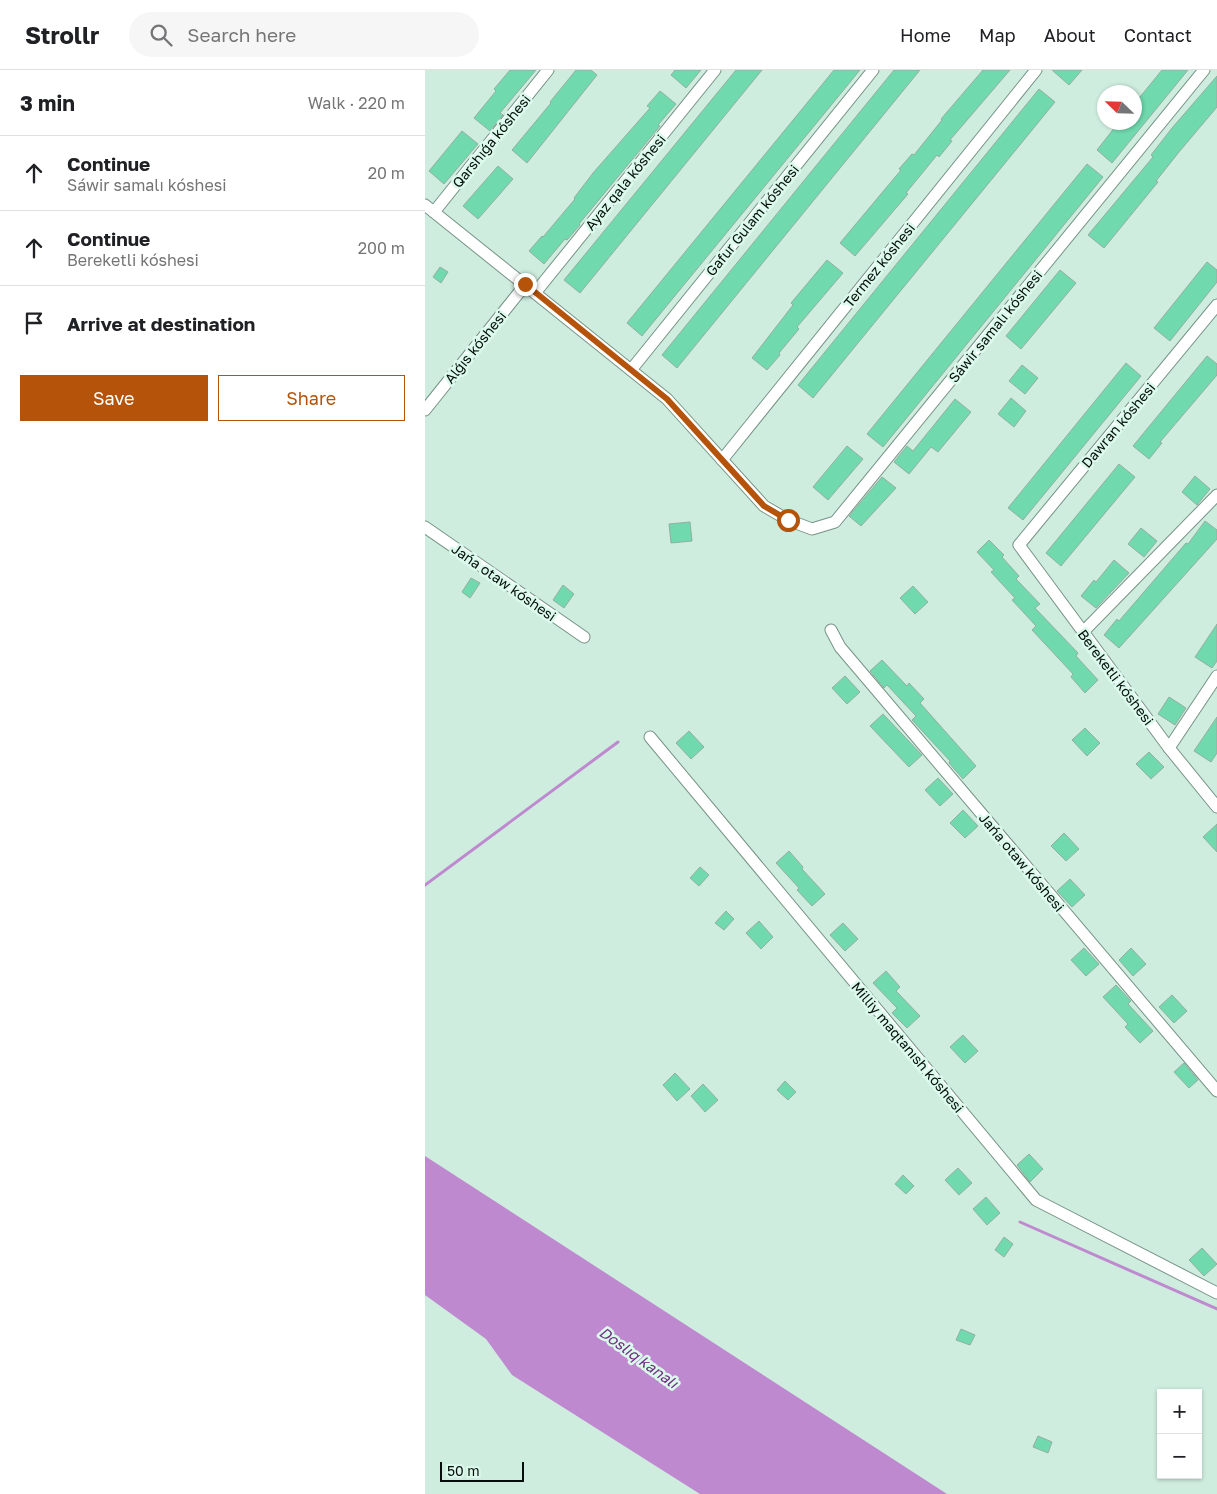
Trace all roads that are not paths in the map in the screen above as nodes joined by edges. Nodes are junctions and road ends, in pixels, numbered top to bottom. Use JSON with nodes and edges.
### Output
{"nodes":[{"id":1,"x":548,"y":70,"type":"edge"},
{"id":2,"x":715,"y":70,"type":"edge"},
{"id":3,"x":873,"y":70,"type":"edge"},
{"id":4,"x":1036,"y":70,"type":"edge"},
{"id":5,"x":1204,"y":70,"type":"edge"},
{"id":6,"x":429,"y":208,"type":"edge"},
{"id":7,"x":525,"y":284,"type":"junction"},
{"id":8,"x":535,"y":293,"type":"junction"},
{"id":9,"x":1215,"y":312,"type":"edge"},
{"id":10,"x":631,"y":370,"type":"junction"},
{"id":11,"x":425,"y":410,"type":"edge"},
{"id":12,"x":722,"y":460,"type":"junction"},
{"id":13,"x":1217,"y":495,"type":"edge"},
{"id":14,"x":425,"y":527,"type":"edge"},
{"id":15,"x":1019,"y":545,"type":"joint"},
{"id":16,"x":831,"y":630,"type":"dead end"},
{"id":17,"x":1083,"y":632,"type":"junction"},
{"id":18,"x":584,"y":637,"type":"dead end"},
{"id":19,"x":1217,"y":676,"type":"edge"},
{"id":20,"x":650,"y":737,"type":"dead end"},
{"id":21,"x":1169,"y":748,"type":"junction"},
{"id":22,"x":1217,"y":807,"type":"edge"},
{"id":23,"x":1217,"y":1092,"type":"edge"},
{"id":24,"x":1217,"y":1292,"type":"edge"}],
"edges":[{"from":1,"to":6,"type":"street","name":"Qarshıǵa kóshesi"},
{"from":2,"to":8,"type":"street","name":"Ayaz qala kóshesi"},
{"from":3,"to":10,"type":"street","name":"Gafur Gulam kóshesi"},
{"from":4,"to":12,"type":"street","name":"Termez kóshesi"},
{"from":5,"to":12,"type":"street","name":"Sáwir samalı kóshesi"},
{"from":6,"to":7,"type":"street"},
{"from":7,"to":8,"type":"street"},
{"from":7,"to":11,"type":"street","name":"Alǵıs kóshesi"},
{"from":8,"to":10,"type":"street"},
{"from":9,"to":15,"type":"street","name":"Dawran kóshesi"},
{"from":10,"to":12,"type":"street"},
{"from":13,"to":17,"type":"street"},
{"from":14,"to":18,"type":"street","name":"Jańa otaw kóshesi"},
{"from":15,"to":17,"type":"street","name":"Bereketli kóshesi"},
{"from":16,"to":23,"type":"street","name":"Jańa otaw kóshesi"},
{"from":17,"to":21,"type":"street","name":"Bereketli kóshesi"},
{"from":19,"to":21,"type":"street"},
{"from":20,"to":24,"type":"street","name":"Milliy maqtanısh kóshesi"},
{"from":21,"to":22,"type":"street","name":"Bereketli kóshesi"}]}
